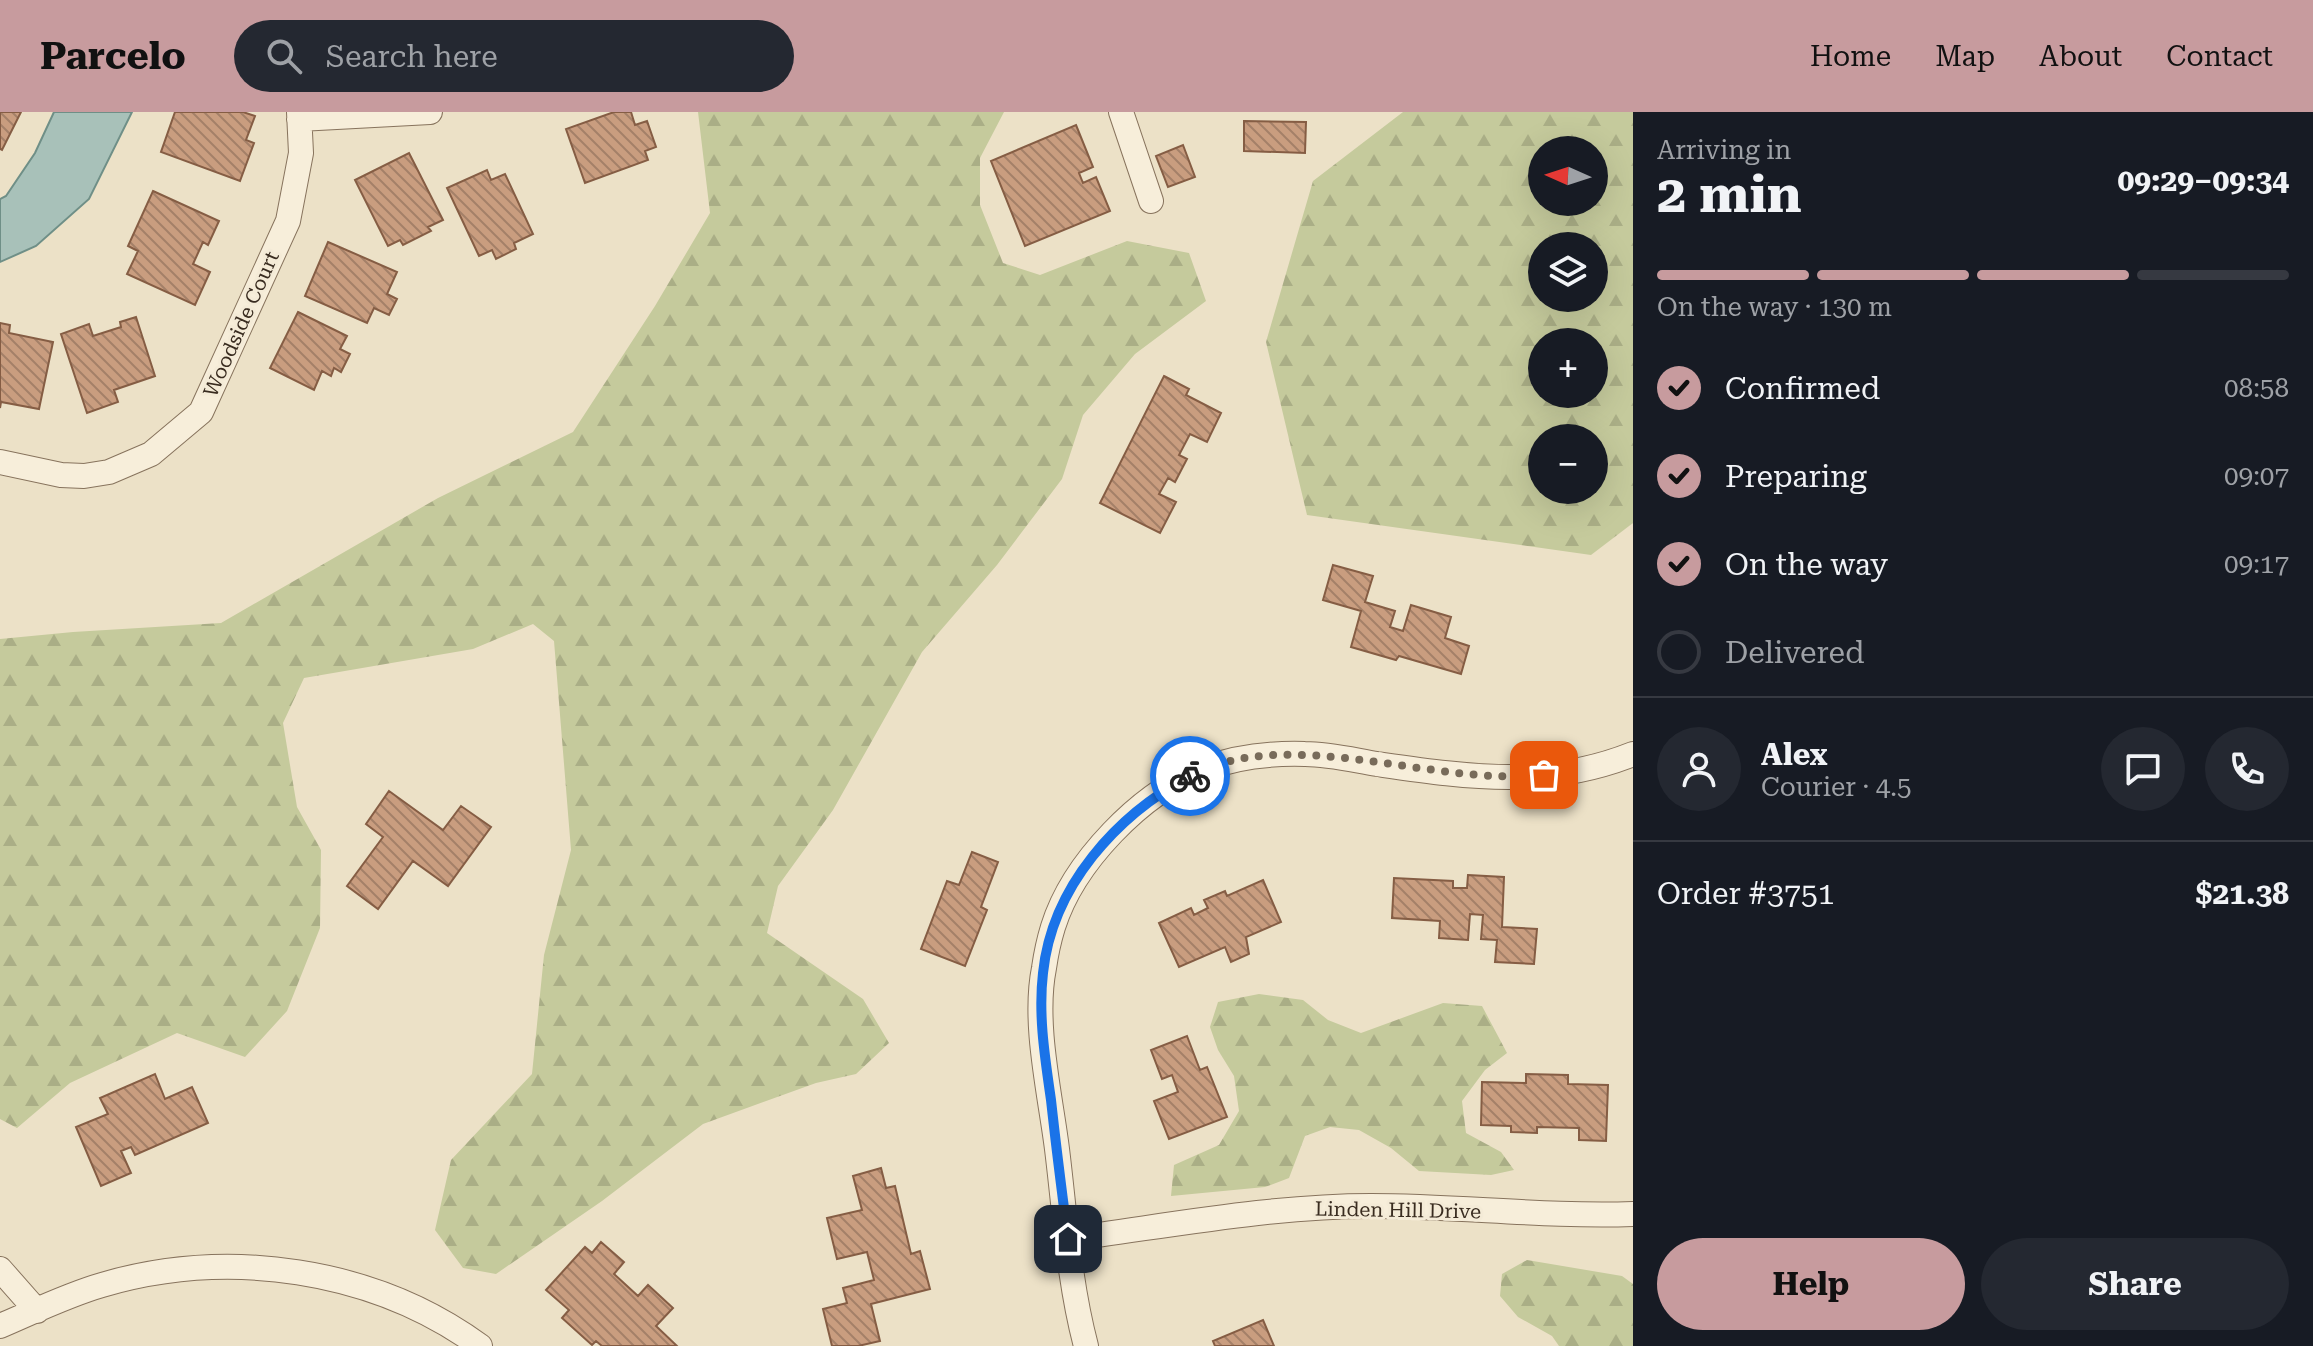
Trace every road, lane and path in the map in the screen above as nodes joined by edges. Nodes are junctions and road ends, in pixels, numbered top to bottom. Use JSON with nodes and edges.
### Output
{"nodes":[{"id":1,"x":430,"y":112,"type":"edge"},
{"id":2,"x":1121,"y":112,"type":"edge"},
{"id":3,"x":299,"y":115,"type":"edge"},
{"id":4,"x":1151,"y":201,"type":"dead end"},
{"id":5,"x":0,"y":462,"type":"edge"},
{"id":6,"x":1633,"y":754,"type":"edge"},
{"id":7,"x":1633,"y":1214,"type":"edge"},
{"id":8,"x":1068,"y":1239,"type":"junction"},
{"id":9,"x":0,"y":1269,"type":"edge"},
{"id":10,"x":37,"y":1311,"type":"junction"},
{"id":11,"x":0,"y":1326,"type":"edge"},
{"id":12,"x":480,"y":1346,"type":"edge"},
{"id":13,"x":1086,"y":1346,"type":"edge"}],
"edges":[{"from":1,"to":3,"type":"street"},
{"from":2,"to":4,"type":"street"},
{"from":3,"to":5,"type":"street","name":"Woodside Court"},
{"from":6,"to":8,"type":"street"},
{"from":7,"to":8,"type":"street","name":"Linden Hill Drive"},
{"from":8,"to":13,"type":"street"},
{"from":9,"to":10,"type":"street"},
{"from":10,"to":11,"type":"street"},
{"from":10,"to":12,"type":"street"}]}
